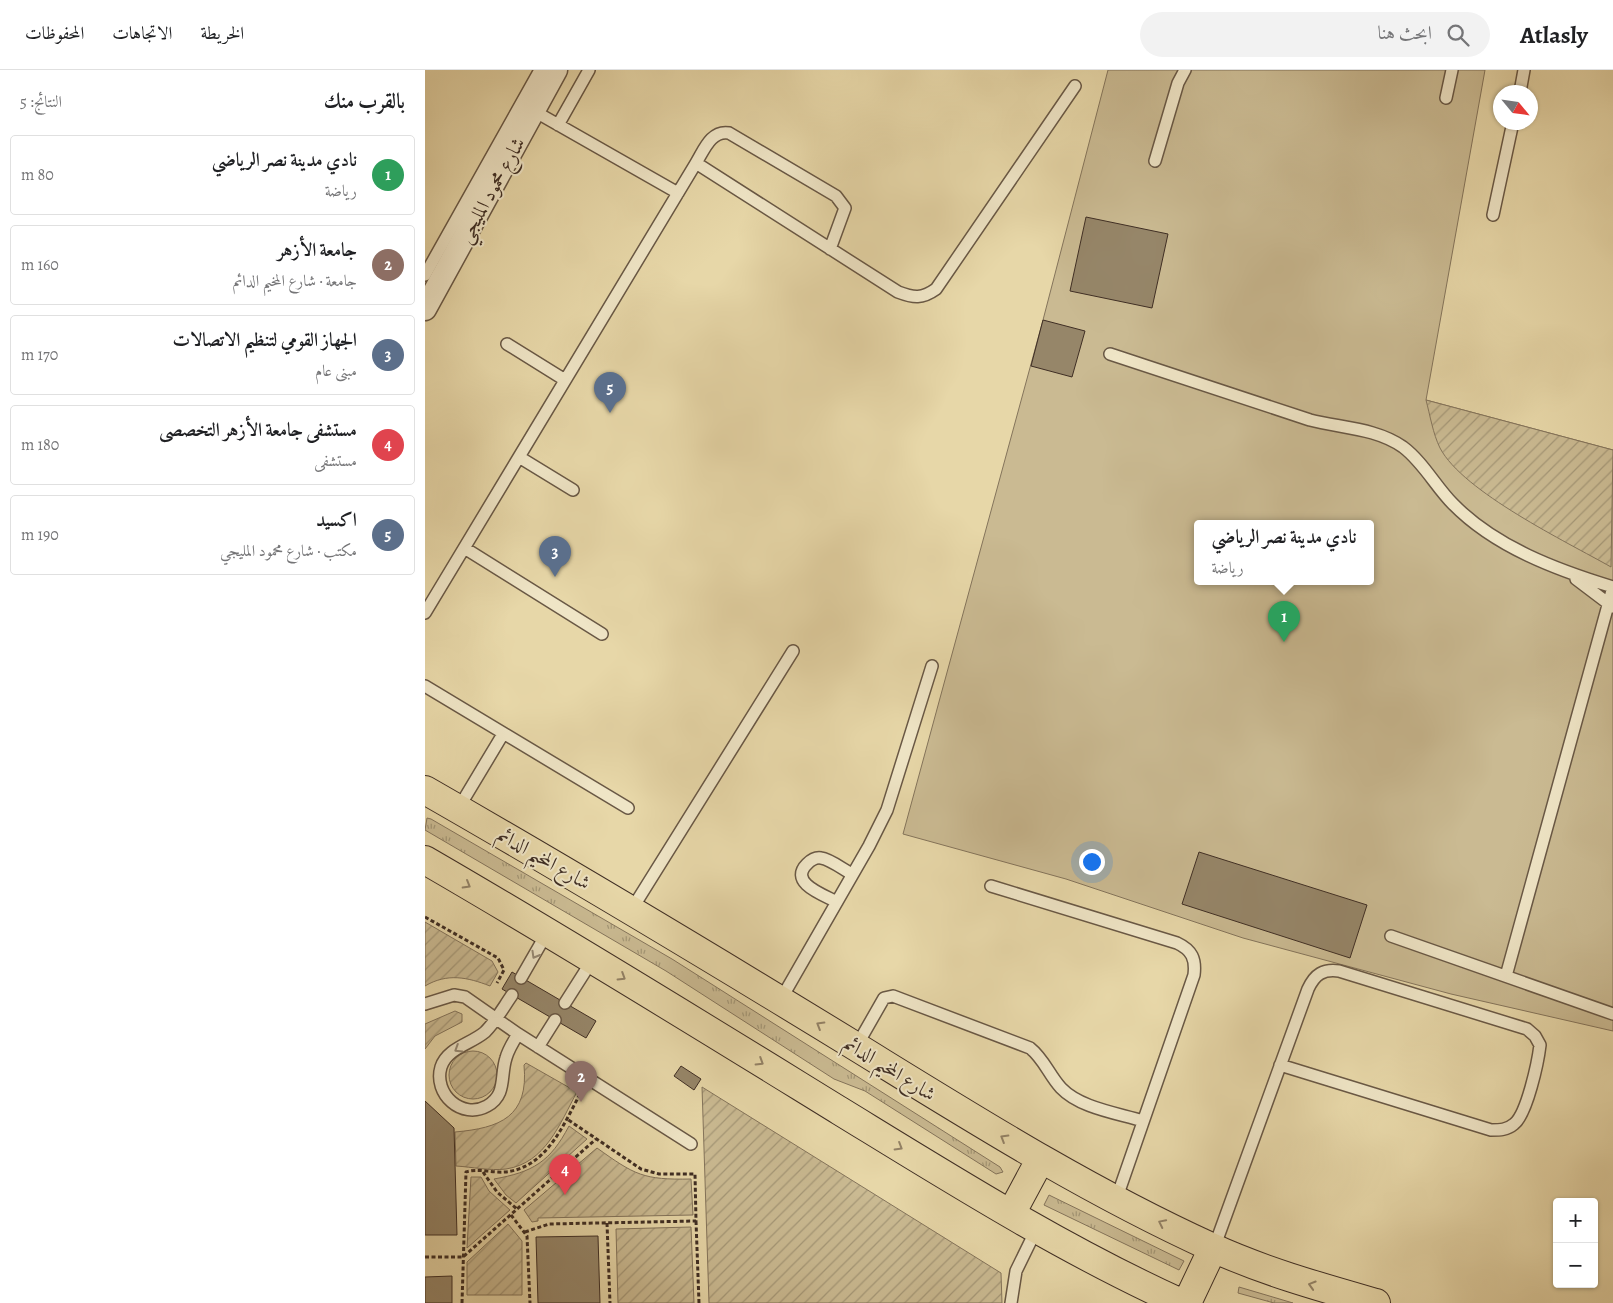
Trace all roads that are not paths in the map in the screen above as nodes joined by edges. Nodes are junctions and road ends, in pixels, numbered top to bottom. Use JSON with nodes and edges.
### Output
{"nodes":[{"id":1,"x":540,"y":70,"type":"edge"},
{"id":2,"x":556,"y":70,"type":"edge"},
{"id":3,"x":589,"y":70,"type":"edge"},
{"id":4,"x":1185,"y":70,"type":"edge"},
{"id":5,"x":1452,"y":70,"type":"edge"},
{"id":6,"x":1525,"y":70,"type":"edge"},
{"id":7,"x":1522,"y":85,"type":"edge"},
{"id":8,"x":1075,"y":86,"type":"dead end"},
{"id":9,"x":1446,"y":98,"type":"dead end"},
{"id":10,"x":535,"y":111,"type":"junction"},
{"id":11,"x":558,"y":124,"type":"junction"},
{"id":12,"x":1511,"y":130,"type":"edge"},
{"id":13,"x":1155,"y":161,"type":"dead end"},
{"id":14,"x":696,"y":163,"type":"junction"},
{"id":15,"x":678,"y":193,"type":"junction"},
{"id":16,"x":1493,"y":215,"type":"dead end"},
{"id":17,"x":830,"y":249,"type":"junction"},
{"id":18,"x":425,"y":275,"type":"edge"},
{"id":19,"x":425,"y":309,"type":"edge"},
{"id":20,"x":507,"y":344,"type":"dead end"},
{"id":21,"x":1110,"y":354,"type":"dead end"},
{"id":22,"x":565,"y":380,"type":"junction"},
{"id":23,"x":519,"y":457,"type":"junction"},
{"id":24,"x":573,"y":490,"type":"dead end"},
{"id":25,"x":466,"y":549,"type":"junction"},
{"id":26,"x":1571,"y":575,"type":"junction"},
{"id":27,"x":1613,"y":587,"type":"edge"},
{"id":28,"x":1611,"y":606,"type":"edge"},
{"id":29,"x":425,"y":613,"type":"edge"},
{"id":30,"x":602,"y":634,"type":"dead end"},
{"id":31,"x":793,"y":651,"type":"dead end"},
{"id":32,"x":932,"y":666,"type":"dead end"},
{"id":33,"x":425,"y":686,"type":"edge"},
{"id":34,"x":503,"y":734,"type":"junction"},
{"id":35,"x":425,"y":790,"type":"edge"},
{"id":36,"x":628,"y":808,"type":"dead end"},
{"id":37,"x":458,"y":809,"type":"junction"},
{"id":38,"x":425,"y":860,"type":"edge"},
{"id":39,"x":852,"y":874,"type":"junction"},
{"id":40,"x":991,"y":886,"type":"dead end"},
{"id":41,"x":837,"y":902,"type":"junction"},
{"id":42,"x":632,"y":910,"type":"junction"},
{"id":43,"x":548,"y":931,"type":"junction"},
{"id":44,"x":1391,"y":936,"type":"dead end"},
{"id":45,"x":593,"y":959,"type":"junction"},
{"id":46,"x":1506,"y":976,"type":"junction"},
{"id":47,"x":521,"y":978,"type":"dead end"},
{"id":48,"x":511,"y":994,"type":"dead end"},
{"id":49,"x":780,"y":1001,"type":"junction"},
{"id":50,"x":565,"y":1003,"type":"dead end"},
{"id":51,"x":425,"y":1004,"type":"edge"},
{"id":52,"x":1613,"y":1014,"type":"edge"},
{"id":53,"x":496,"y":1019,"type":"junction"},
{"id":54,"x":555,"y":1020,"type":"dead end"},
{"id":55,"x":518,"y":1034,"type":"junction"},
{"id":56,"x":538,"y":1047,"type":"junction"},
{"id":57,"x":856,"y":1047,"type":"junction"},
{"id":58,"x":1280,"y":1064,"type":"junction"},
{"id":59,"x":1143,"y":1121,"type":"junction"},
{"id":60,"x":691,"y":1144,"type":"dead end"},
{"id":61,"x":1040,"y":1160,"type":"junction"},
{"id":62,"x":1116,"y":1201,"type":"junction"},
{"id":63,"x":1011,"y":1214,"type":"junction"},
{"id":64,"x":1037,"y":1228,"type":"junction"},
{"id":65,"x":1213,"y":1248,"type":"junction"},
{"id":66,"x":1011,"y":1303,"type":"edge"},
{"id":67,"x":1181,"y":1303,"type":"edge"},
{"id":68,"x":1187,"y":1303,"type":"edge"},
{"id":69,"x":1376,"y":1303,"type":"edge"}],
"edges":[{"from":1,"to":18,"type":"lane"},
{"from":2,"to":10,"type":"street","name":"شارع محمود المليجي"},
{"from":3,"to":11,"type":"lane"},
{"from":4,"to":13,"type":"lane"},
{"from":5,"to":9,"type":"lane"},
{"from":6,"to":7,"type":"lane"},
{"from":8,"to":17,"type":"lane"},
{"from":10,"to":11,"type":"lane"},
{"from":10,"to":19,"type":"street","name":"شارع محمود المليجي"},
{"from":11,"to":15,"type":"lane"},
{"from":12,"to":16,"type":"lane"},
{"from":14,"to":15,"type":"lane"},
{"from":14,"to":17,"type":"lane"},
{"from":14,"to":17,"type":"lane"},
{"from":15,"to":22,"type":"lane"},
{"from":20,"to":22,"type":"lane"},
{"from":21,"to":26,"type":"lane"},
{"from":22,"to":23,"type":"lane"},
{"from":23,"to":24,"type":"lane"},
{"from":23,"to":25,"type":"lane"},
{"from":25,"to":29,"type":"lane"},
{"from":25,"to":30,"type":"lane"},
{"from":26,"to":27,"type":"lane"},
{"from":26,"to":28,"type":"lane"},
{"from":27,"to":28,"type":"lane"},
{"from":28,"to":46,"type":"lane"},
{"from":31,"to":42,"type":"lane"},
{"from":32,"to":39,"type":"lane"},
{"from":33,"to":34,"type":"lane"},
{"from":34,"to":36,"type":"lane"},
{"from":34,"to":37,"type":"lane"},
{"from":35,"to":37,"type":"main road","name":"شارع المخيم الدائم"},
{"from":37,"to":42,"type":"main road","name":"شارع المخيم الدائم"},
{"from":38,"to":43,"type":"main road","one_way":true},
{"from":39,"to":41,"type":"lane"},
{"from":39,"to":41,"type":"lane"},
{"from":40,"to":59,"type":"lane"},
{"from":41,"to":49,"type":"lane"},
{"from":42,"to":49,"type":"main road","name":"شارع المخيم الدائم"},
{"from":43,"to":45,"type":"main road"},
{"from":43,"to":47,"type":"lane","one_way":true},
{"from":44,"to":46,"type":"lane"},
{"from":45,"to":50,"type":"lane"},
{"from":45,"to":63,"type":"main road","one_way":true},
{"from":46,"to":52,"type":"lane"},
{"from":48,"to":53,"type":"lane"},
{"from":57,"to":49,"type":"main road","name":"شارع المخيم الدائم","one_way":true},
{"from":51,"to":53,"type":"lane"},
{"from":53,"to":55,"type":"lane"},
{"from":53,"to":55,"type":"lane","one_way":true},
{"from":54,"to":56,"type":"lane"},
{"from":55,"to":56,"type":"lane"},
{"from":56,"to":60,"type":"lane"},
{"from":57,"to":59,"type":"lane"},
{"from":61,"to":57,"type":"main road","name":"شارع المخيم الدائم","one_way":true},
{"from":58,"to":58,"type":"lane"},
{"from":58,"to":65,"type":"lane"},
{"from":59,"to":62,"type":"lane"},
{"from":61,"to":62,"type":"main road","name":"شارع المخيم الدائم"},
{"from":61,"to":63,"type":"main road"},
{"from":65,"to":62,"type":"main road","name":"شارع المخيم الدائم","one_way":true},
{"from":63,"to":64,"type":"main road"},
{"from":64,"to":66,"type":"lane"},
{"from":64,"to":67,"type":"main road"},
{"from":65,"to":68,"type":"main road"},
{"from":69,"to":65,"type":"main road","name":"شارع المخيم الدائم","one_way":true}]}
